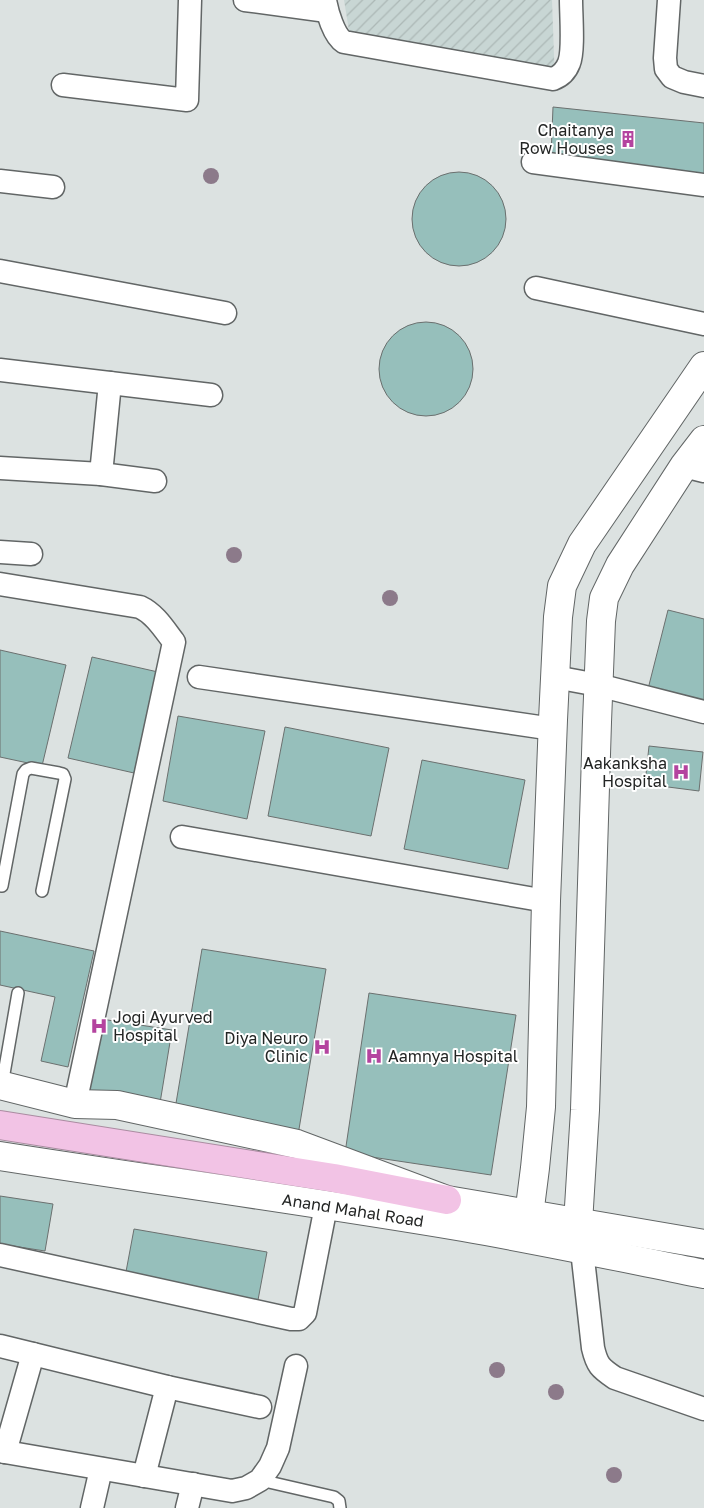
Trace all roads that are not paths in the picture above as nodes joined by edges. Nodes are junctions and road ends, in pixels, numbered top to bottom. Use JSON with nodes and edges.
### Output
{"nodes":[{"id":1,"x":190,"y":0,"type":"edge"},
{"id":2,"x":245,"y":0,"type":"edge"},
{"id":3,"x":571,"y":0,"type":"edge"},
{"id":4,"x":669,"y":0,"type":"edge"},
{"id":5,"x":326,"y":6,"type":"edge"},
{"id":6,"x":63,"y":85,"type":"dead end"},
{"id":7,"x":704,"y":86,"type":"edge"},
{"id":8,"x":533,"y":162,"type":"dead end"},
{"id":9,"x":0,"y":181,"type":"edge"},
{"id":10,"x":704,"y":185,"type":"edge"},
{"id":11,"x":53,"y":187,"type":"dead end"},
{"id":12,"x":0,"y":271,"type":"edge"},
{"id":13,"x":536,"y":288,"type":"dead end"},
{"id":14,"x":225,"y":313,"type":"dead end"},
{"id":15,"x":704,"y":324,"type":"edge"},
{"id":16,"x":704,"y":366,"type":"edge"},
{"id":17,"x":0,"y":370,"type":"edge"},
{"id":18,"x":110,"y":383,"type":"junction"},
{"id":19,"x":211,"y":395,"type":"dead end"},
{"id":20,"x":704,"y":440,"type":"edge"},
{"id":21,"x":0,"y":468,"type":"edge"},
{"id":22,"x":694,"y":469,"type":"edge"},
{"id":23,"x":101,"y":474,"type":"junction"},
{"id":24,"x":156,"y":481,"type":"dead end"},
{"id":25,"x":0,"y":552,"type":"edge"},
{"id":26,"x":32,"y":554,"type":"dead end"},
{"id":27,"x":0,"y":584,"type":"edge"},
{"id":28,"x":199,"y":677,"type":"dead end"},
{"id":29,"x":555,"y":677,"type":"junction"},
{"id":30,"x":598,"y":685,"type":"junction"},
{"id":31,"x":704,"y":712,"type":"edge"},
{"id":32,"x":553,"y":728,"type":"junction"},
{"id":33,"x":182,"y":837,"type":"dead end"},
{"id":34,"x":2,"y":886,"type":"dead end"},
{"id":35,"x":42,"y":891,"type":"dead end"},
{"id":36,"x":546,"y":901,"type":"junction"},
{"id":37,"x":18,"y":993,"type":"dead end"},
{"id":38,"x":1,"y":1085,"type":"edge"},
{"id":39,"x":75,"y":1104,"type":"junction"},
{"id":40,"x":0,"y":1125,"type":"edge"},
{"id":41,"x":0,"y":1156,"type":"edge"},
{"id":42,"x":447,"y":1200,"type":"junction"},
{"id":43,"x":326,"y":1206,"type":"junction"},
{"id":44,"x":529,"y":1215,"type":"junction"},
{"id":45,"x":570,"y":1222,"type":"junction"},
{"id":46,"x":704,"y":1244,"type":"edge"},
{"id":47,"x":582,"y":1250,"type":"junction"},
{"id":48,"x":0,"y":1255,"type":"edge"},
{"id":49,"x":704,"y":1274,"type":"edge"},
{"id":50,"x":0,"y":1346,"type":"edge"},
{"id":51,"x":33,"y":1354,"type":"junction"},
{"id":52,"x":296,"y":1366,"type":"dead end"},
{"id":53,"x":167,"y":1387,"type":"junction"},
{"id":54,"x":260,"y":1407,"type":"dead end"},
{"id":55,"x":704,"y":1410,"type":"edge"},
{"id":56,"x":3,"y":1452,"type":"edge"},
{"id":57,"x":101,"y":1469,"type":"junction"},
{"id":58,"x":144,"y":1476,"type":"junction"},
{"id":59,"x":260,"y":1480,"type":"junction"},
{"id":60,"x":193,"y":1484,"type":"junction"},
{"id":61,"x":92,"y":1508,"type":"edge"},
{"id":62,"x":187,"y":1508,"type":"edge"},
{"id":63,"x":340,"y":1508,"type":"edge"}],
"edges":[{"from":1,"to":6,"type":"street"},
{"from":2,"to":5,"type":"street"},
{"from":3,"to":5,"type":"street"},
{"from":4,"to":7,"type":"street"},
{"from":8,"to":10,"type":"street"},
{"from":9,"to":11,"type":"street"},
{"from":12,"to":14,"type":"street"},
{"from":13,"to":15,"type":"street"},
{"from":16,"to":29,"type":"street"},
{"from":17,"to":18,"type":"street"},
{"from":18,"to":19,"type":"street"},
{"from":18,"to":23,"type":"street"},
{"from":20,"to":22,"type":"street"},
{"from":21,"to":23,"type":"street"},
{"from":22,"to":30,"type":"street"},
{"from":23,"to":24,"type":"street"},
{"from":25,"to":26,"type":"street"},
{"from":27,"to":39,"type":"street"},
{"from":28,"to":32,"type":"street"},
{"from":29,"to":30,"type":"street"},
{"from":29,"to":32,"type":"street"},
{"from":30,"to":31,"type":"street"},
{"from":30,"to":45,"type":"street"},
{"from":32,"to":36,"type":"street"},
{"from":33,"to":36,"type":"street"},
{"from":34,"to":35,"type":"lane"},
{"from":36,"to":44,"type":"street"},
{"from":37,"to":38,"type":"lane"},
{"from":38,"to":39,"type":"street","name":"Anand Mahal Road"},
{"from":39,"to":42,"type":"street","name":"Anand Mahal Road"},
{"from":40,"to":42,"type":"highway"},
{"from":41,"to":43,"type":"street","name":"Anand Mahal Road"},
{"from":42,"to":44,"type":"street","name":"Anand Mahal Road"},
{"from":43,"to":47,"type":"street","name":"Anand Mahal Road"},
{"from":43,"to":48,"type":"street"},
{"from":44,"to":45,"type":"street","name":"Anand Mahal Road"},
{"from":45,"to":46,"type":"street"},
{"from":47,"to":49,"type":"street","name":"Anand Mahal Road"},
{"from":47,"to":55,"type":"street"},
{"from":50,"to":51,"type":"street"},
{"from":51,"to":53,"type":"street"},
{"from":51,"to":56,"type":"street"},
{"from":52,"to":59,"type":"street"},
{"from":53,"to":54,"type":"street"},
{"from":53,"to":58,"type":"street"},
{"from":56,"to":57,"type":"street"},
{"from":57,"to":58,"type":"street"},
{"from":57,"to":61,"type":"street"},
{"from":58,"to":60,"type":"street"},
{"from":59,"to":60,"type":"street"},
{"from":59,"to":63,"type":"lane"},
{"from":60,"to":62,"type":"street"}]}
